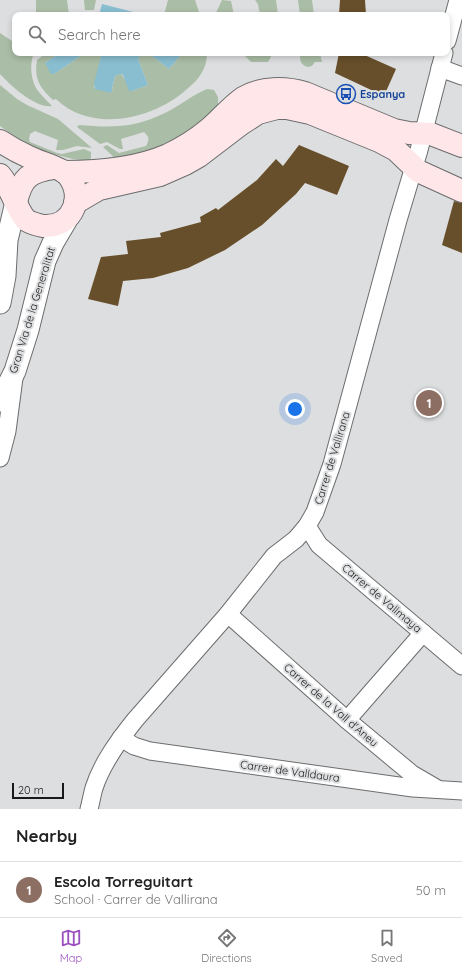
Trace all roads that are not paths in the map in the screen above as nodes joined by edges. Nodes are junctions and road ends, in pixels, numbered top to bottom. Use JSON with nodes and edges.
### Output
{"nodes":[{"id":1,"x":458,"y":0,"type":"edge"},
{"id":2,"x":450,"y":30,"type":"edge"},
{"id":3,"x":442,"y":61,"type":"edge"},
{"id":4,"x":462,"y":76,"type":"edge"},
{"id":5,"x":424,"y":134,"type":"junction"},
{"id":6,"x":4,"y":144,"type":"edge"},
{"id":7,"x":462,"y":146,"type":"edge"},
{"id":8,"x":414,"y":168,"type":"junction"},
{"id":9,"x":59,"y":170,"type":"junction"},
{"id":10,"x":0,"y":175,"type":"edge"},
{"id":11,"x":462,"y":191,"type":"edge"},
{"id":12,"x":16,"y":202,"type":"junction"},
{"id":13,"x":70,"y":212,"type":"junction"},
{"id":14,"x":0,"y":223,"type":"edge"},
{"id":15,"x":0,"y":303,"type":"edge"},
{"id":16,"x":15,"y":371,"type":"junction"},
{"id":17,"x":0,"y":401,"type":"edge"},
{"id":18,"x":0,"y":458,"type":"edge"},
{"id":19,"x":307,"y":526,"type":"junction"},
{"id":20,"x":228,"y":614,"type":"junction"},
{"id":21,"x":423,"y":633,"type":"junction"},
{"id":22,"x":462,"y":666,"type":"edge"},
{"id":23,"x":347,"y":720,"type":"junction"},
{"id":24,"x":121,"y":738,"type":"junction"},
{"id":25,"x":438,"y":790,"type":"junction"},
{"id":26,"x":462,"y":791,"type":"edge"},
{"id":27,"x":89,"y":809,"type":"edge"}],
"edges":[{"from":1,"to":2,"type":"street"},
{"from":3,"to":4,"type":"street"},
{"from":3,"to":5,"type":"street","name":"Carrer de Vallirana"},
{"from":5,"to":7,"type":"main road"},
{"from":5,"to":8,"type":"street","name":"Carrer de Vallirana"},
{"from":5,"to":9,"type":"main road"},
{"from":6,"to":9,"type":"main road"},
{"from":8,"to":11,"type":"main road"},
{"from":8,"to":13,"type":"main road"},
{"from":8,"to":19,"type":"street","name":"Carrer de Vallirana"},
{"from":9,"to":12,"type":"main road"},
{"from":9,"to":13,"type":"main road"},
{"from":10,"to":12,"type":"main road"},
{"from":12,"to":13,"type":"main road"},
{"from":12,"to":14,"type":"street"},
{"from":12,"to":15,"type":"street"},
{"from":13,"to":16,"type":"street","name":"Gran Via de la Generalitat"},
{"from":16,"to":17,"type":"street","name":"Gran Via de la Generalitat"},
{"from":16,"to":18,"type":"street"},
{"from":19,"to":20,"type":"street","name":"Carrer de Vallirana"},
{"from":19,"to":21,"type":"street","name":"Carrer de Vallmaya"},
{"from":20,"to":23,"type":"street","name":"Carrer de la Vall d'Aneu"},
{"from":20,"to":24,"type":"street","name":"Carrer de Vallirana"},
{"from":21,"to":22,"type":"street","name":"Carrer de Vallmaya"},
{"from":21,"to":23,"type":"street"},
{"from":23,"to":25,"type":"street","name":"Carrer de la Vall d'Aneu"},
{"from":24,"to":25,"type":"street","name":"Carrer de Valldaura"},
{"from":24,"to":27,"type":"street","name":"Carrer de Vallirana"},
{"from":25,"to":26,"type":"street","name":"Carrer de Valldaura"}]}
